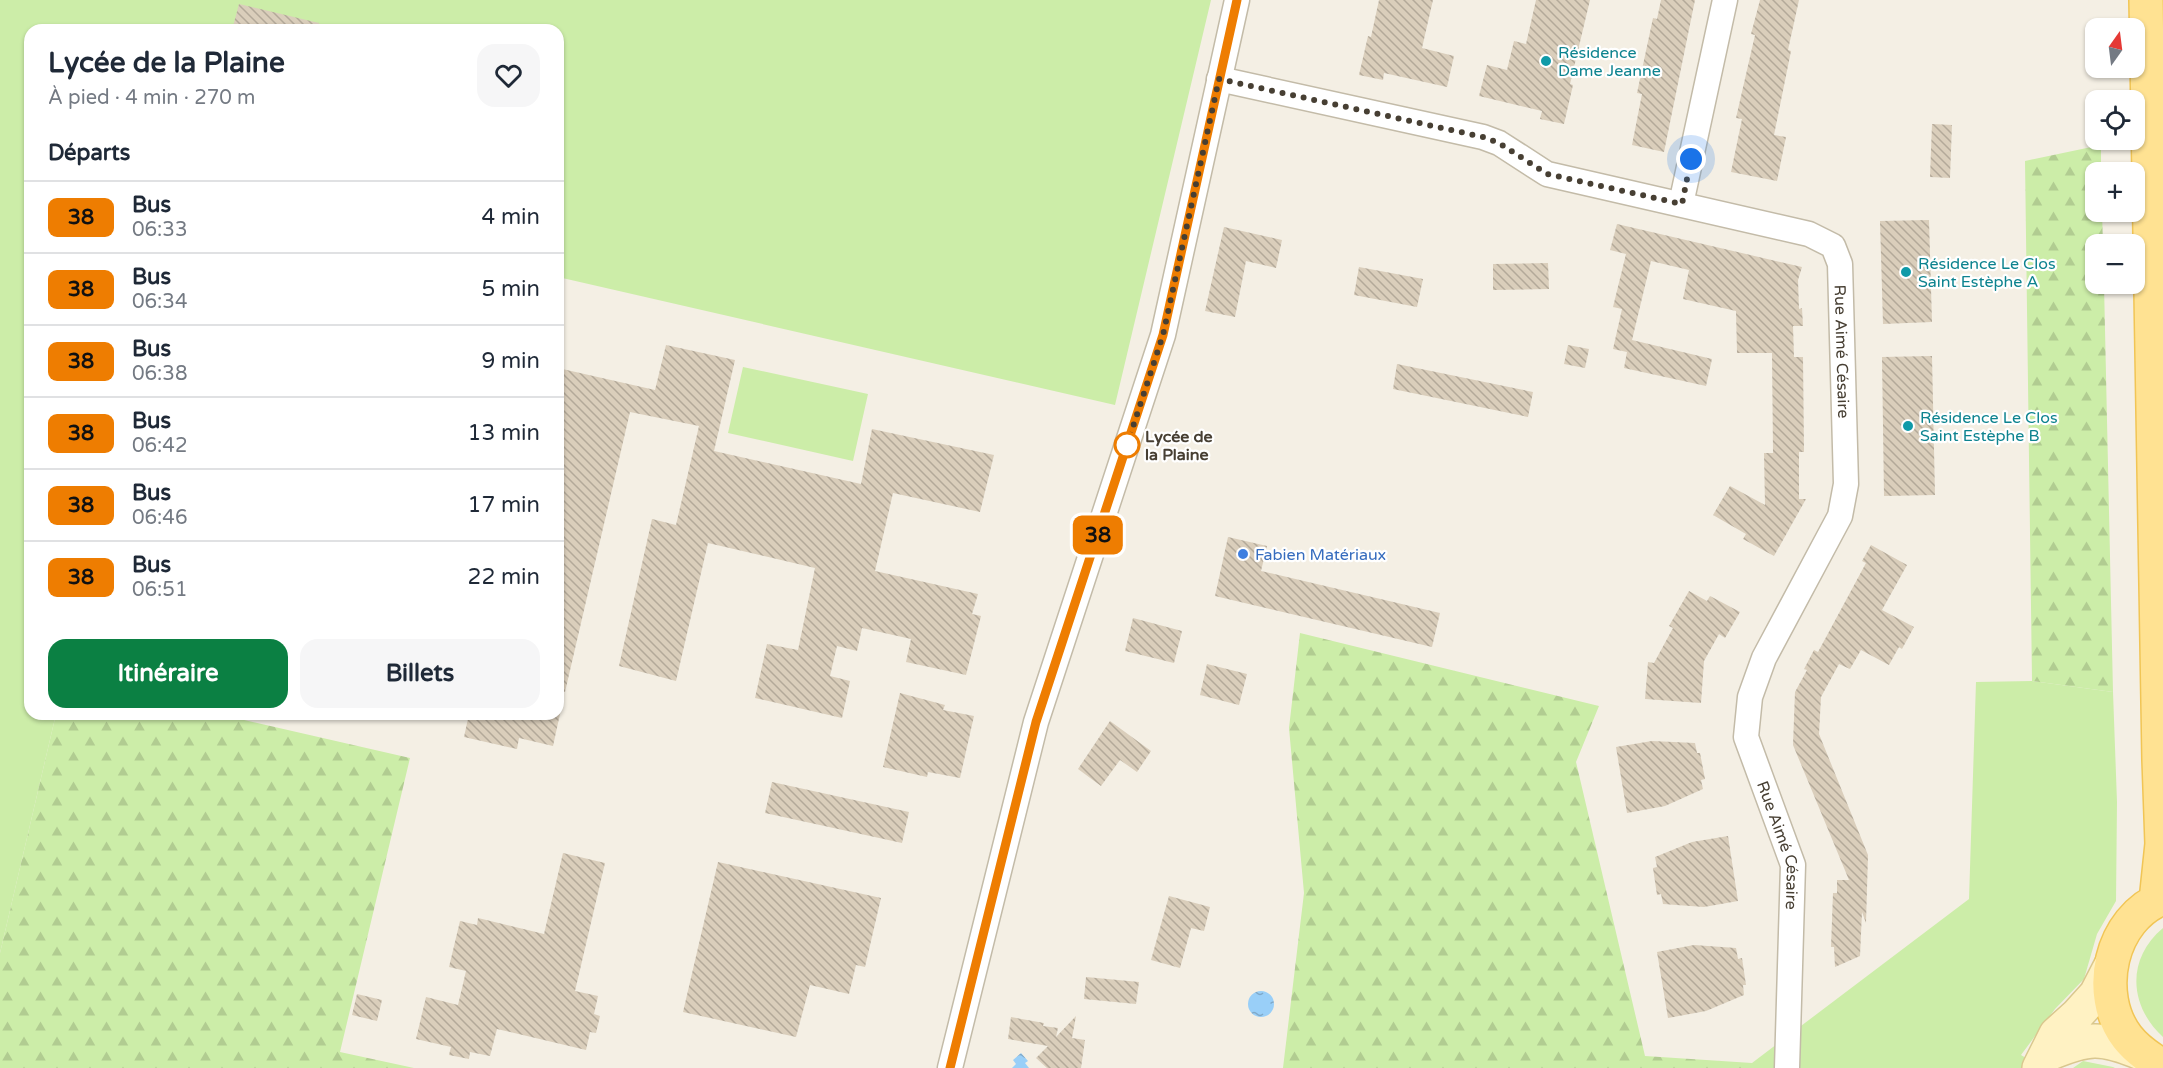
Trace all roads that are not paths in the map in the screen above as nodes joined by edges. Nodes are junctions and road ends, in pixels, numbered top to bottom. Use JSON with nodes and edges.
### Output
{"nodes":[{"id":1,"x":1237,"y":0,"type":"edge"},
{"id":2,"x":1725,"y":0,"type":"edge"},
{"id":3,"x":2146,"y":0,"type":"edge"},
{"id":4,"x":1219,"y":79,"type":"junction"},
{"id":5,"x":1682,"y":204,"type":"junction"},
{"id":6,"x":2160,"y":900,"type":"edge"},
{"id":7,"x":2111,"y":965,"type":"junction"},
{"id":8,"x":2153,"y":1060,"type":"edge"},
{"id":9,"x":2043,"y":1062,"type":"edge"},
{"id":10,"x":950,"y":1068,"type":"edge"},
{"id":11,"x":1787,"y":1068,"type":"edge"}],
"edges":[{"from":1,"to":4,"type":"street"},
{"from":2,"to":5,"type":"street"},
{"from":3,"to":6,"type":"main road"},
{"from":4,"to":5,"type":"street","name":"Rue Aimé Césaire"},
{"from":4,"to":10,"type":"street"},
{"from":5,"to":11,"type":"street","name":"Rue Aimé Césaire"},
{"from":6,"to":7,"type":"main road"},
{"from":7,"to":8,"type":"main road"},
{"from":7,"to":9,"type":"street"},
{"from":8,"to":9,"type":"street"}]}
